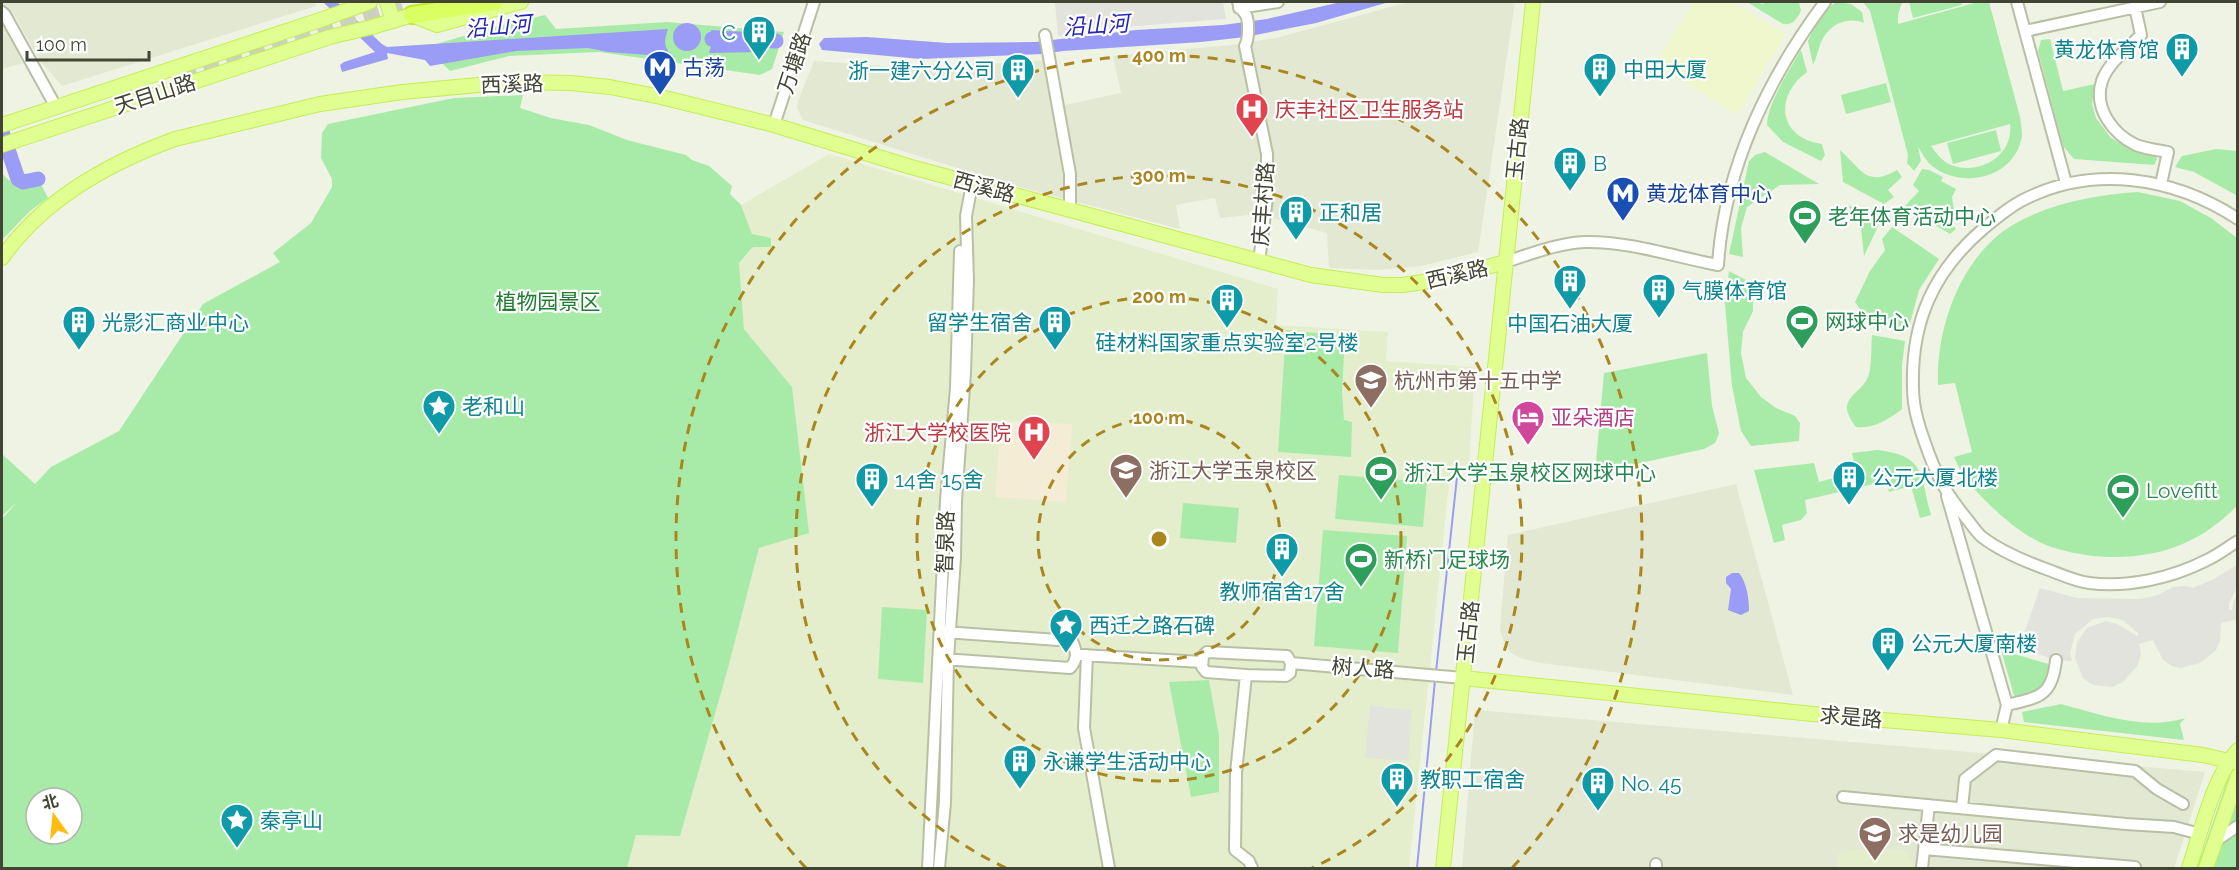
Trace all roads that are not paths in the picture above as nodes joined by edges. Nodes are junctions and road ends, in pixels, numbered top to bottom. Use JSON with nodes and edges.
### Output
{"nodes":[{"id":1,"x":387,"y":2,"type":"edge"},
{"id":2,"x":446,"y":2,"type":"edge"},
{"id":3,"x":495,"y":2,"type":"edge"},
{"id":4,"x":521,"y":2,"type":"edge"},
{"id":5,"x":814,"y":2,"type":"edge"},
{"id":6,"x":1278,"y":2,"type":"edge"},
{"id":7,"x":1533,"y":2,"type":"edge"},
{"id":8,"x":1825,"y":2,"type":"edge"},
{"id":9,"x":2017,"y":2,"type":"edge"},
{"id":10,"x":2160,"y":2,"type":"edge"},
{"id":11,"x":364,"y":4,"type":"edge"},
{"id":12,"x":410,"y":8,"type":"edge"},
{"id":13,"x":1241,"y":8,"type":"edge"},
{"id":14,"x":2136,"y":8,"type":"junction"},
{"id":15,"x":2,"y":12,"type":"edge"},
{"id":16,"x":393,"y":21,"type":"junction"},
{"id":17,"x":2025,"y":31,"type":"junction"},
{"id":18,"x":1045,"y":36,"type":"dead end"},
{"id":19,"x":56,"y":106,"type":"junction"},
{"id":20,"x":3,"y":124,"type":"edge"},
{"id":21,"x":774,"y":125,"type":"junction"},
{"id":22,"x":6,"y":144,"type":"edge"},
{"id":23,"x":2066,"y":183,"type":"junction"},
{"id":24,"x":972,"y":184,"type":"junction"},
{"id":25,"x":2161,"y":184,"type":"junction"},
{"id":26,"x":1070,"y":209,"type":"junction"},
{"id":27,"x":2238,"y":219,"type":"edge"},
{"id":28,"x":2,"y":258,"type":"edge"},
{"id":29,"x":1259,"y":262,"type":"junction"},
{"id":30,"x":1505,"y":262,"type":"junction"},
{"id":31,"x":1946,"y":493,"type":"junction"},
{"id":32,"x":2238,"y":540,"type":"edge"},
{"id":33,"x":946,"y":632,"type":"junction"},
{"id":34,"x":1082,"y":655,"type":"junction"},
{"id":35,"x":944,"y":659,"type":"junction"},
{"id":36,"x":2056,"y":660,"type":"dead end"},
{"id":37,"x":1202,"y":662,"type":"junction"},
{"id":38,"x":1291,"y":666,"type":"junction"},
{"id":39,"x":1246,"y":675,"type":"junction"},
{"id":40,"x":1457,"y":677,"type":"junction"},
{"id":41,"x":2007,"y":705,"type":"junction"},
{"id":42,"x":2001,"y":730,"type":"junction"},
{"id":43,"x":2238,"y":750,"type":"edge"},
{"id":44,"x":2232,"y":762,"type":"edge"},
{"id":45,"x":2238,"y":776,"type":"edge"},
{"id":46,"x":1843,"y":797,"type":"dead end"},
{"id":47,"x":2183,"y":804,"type":"dead end"},
{"id":48,"x":1929,"y":805,"type":"junction"},
{"id":49,"x":1962,"y":808,"type":"junction"},
{"id":50,"x":2238,"y":826,"type":"edge"},
{"id":51,"x":2200,"y":834,"type":"junction"},
{"id":52,"x":2214,"y":842,"type":"junction"},
{"id":53,"x":1924,"y":849,"type":"junction"},
{"id":54,"x":2135,"y":867,"type":"edge"},
{"id":55,"x":928,"y":868,"type":"edge"},
{"id":56,"x":939,"y":868,"type":"edge"},
{"id":57,"x":1110,"y":868,"type":"edge"},
{"id":58,"x":1252,"y":868,"type":"edge"},
{"id":59,"x":1443,"y":868,"type":"edge"},
{"id":60,"x":1922,"y":868,"type":"edge"},
{"id":61,"x":2189,"y":868,"type":"edge"},
{"id":62,"x":2206,"y":868,"type":"edge"}],
"edges":[{"from":1,"to":16,"type":"main road"},
{"from":2,"to":12,"type":"main road","name":"天目山路"},
{"from":3,"to":12,"type":"highway"},
{"from":4,"to":12,"type":"main road"},
{"from":5,"to":21,"type":"street","name":"万塘路"},
{"from":6,"to":13,"type":"street"},
{"from":7,"to":30,"type":"main road","name":"玉古路"},
{"from":8,"to":30,"type":"street","name":"西溪路"},
{"from":9,"to":17,"type":"street"},
{"from":10,"to":14,"type":"street"},
{"from":11,"to":19,"type":"main road","name":"天目山路"},
{"from":12,"to":16,"type":"main road","name":"天目山路"},
{"from":13,"to":29,"type":"street","name":"庆丰村路"},
{"from":14,"to":17,"type":"street"},
{"from":14,"to":25,"type":"street"},
{"from":15,"to":19,"type":"street"},
{"from":16,"to":22,"type":"main road","name":"天目山路","bridge":true},
{"from":17,"to":23,"type":"street"},
{"from":18,"to":26,"type":"street"},
{"from":19,"to":20,"type":"main road","name":"天目山路"},
{"from":21,"to":24,"type":"main road","name":"西溪路"},
{"from":21,"to":28,"type":"main road","name":"西溪路"},
{"from":23,"to":25,"type":"street"},
{"from":23,"to":31,"type":"street"},
{"from":24,"to":26,"type":"main road","name":"西溪路"},
{"from":24,"to":33,"type":"street","name":"智泉路"},
{"from":25,"to":27,"type":"street"},
{"from":26,"to":29,"type":"main road","name":"西溪路"},
{"from":29,"to":30,"type":"main road","name":"西溪路"},
{"from":30,"to":40,"type":"main road","name":"玉古路"},
{"from":31,"to":32,"type":"street"},
{"from":31,"to":41,"type":"street"},
{"from":33,"to":34,"type":"street"},
{"from":33,"to":35,"type":"street","name":"智泉路"},
{"from":34,"to":35,"type":"street"},
{"from":34,"to":37,"type":"street"},
{"from":34,"to":57,"type":"street"},
{"from":35,"to":55,"type":"street","name":"智泉路"},
{"from":35,"to":56,"type":"street","name":"智泉路"},
{"from":36,"to":41,"type":"street"},
{"from":37,"to":38,"type":"street"},
{"from":37,"to":39,"type":"street"},
{"from":38,"to":39,"type":"street"},
{"from":38,"to":40,"type":"street","name":"树人路"},
{"from":39,"to":58,"type":"street"},
{"from":40,"to":42,"type":"main road","name":"求是路"},
{"from":40,"to":59,"type":"main road","name":"玉古路"},
{"from":41,"to":42,"type":"street"},
{"from":42,"to":44,"type":"main road","name":"求是路"},
{"from":43,"to":44,"type":"main road"},
{"from":44,"to":51,"type":"main road"},
{"from":45,"to":52,"type":"main road"},
{"from":46,"to":48,"type":"street"},
{"from":47,"to":49,"type":"street"},
{"from":48,"to":49,"type":"street"},
{"from":48,"to":53,"type":"street"},
{"from":49,"to":51,"type":"street"},
{"from":50,"to":52,"type":"street"},
{"from":51,"to":61,"type":"main road"},
{"from":52,"to":62,"type":"main road"},
{"from":53,"to":54,"type":"street"},
{"from":53,"to":60,"type":"street"}]}
